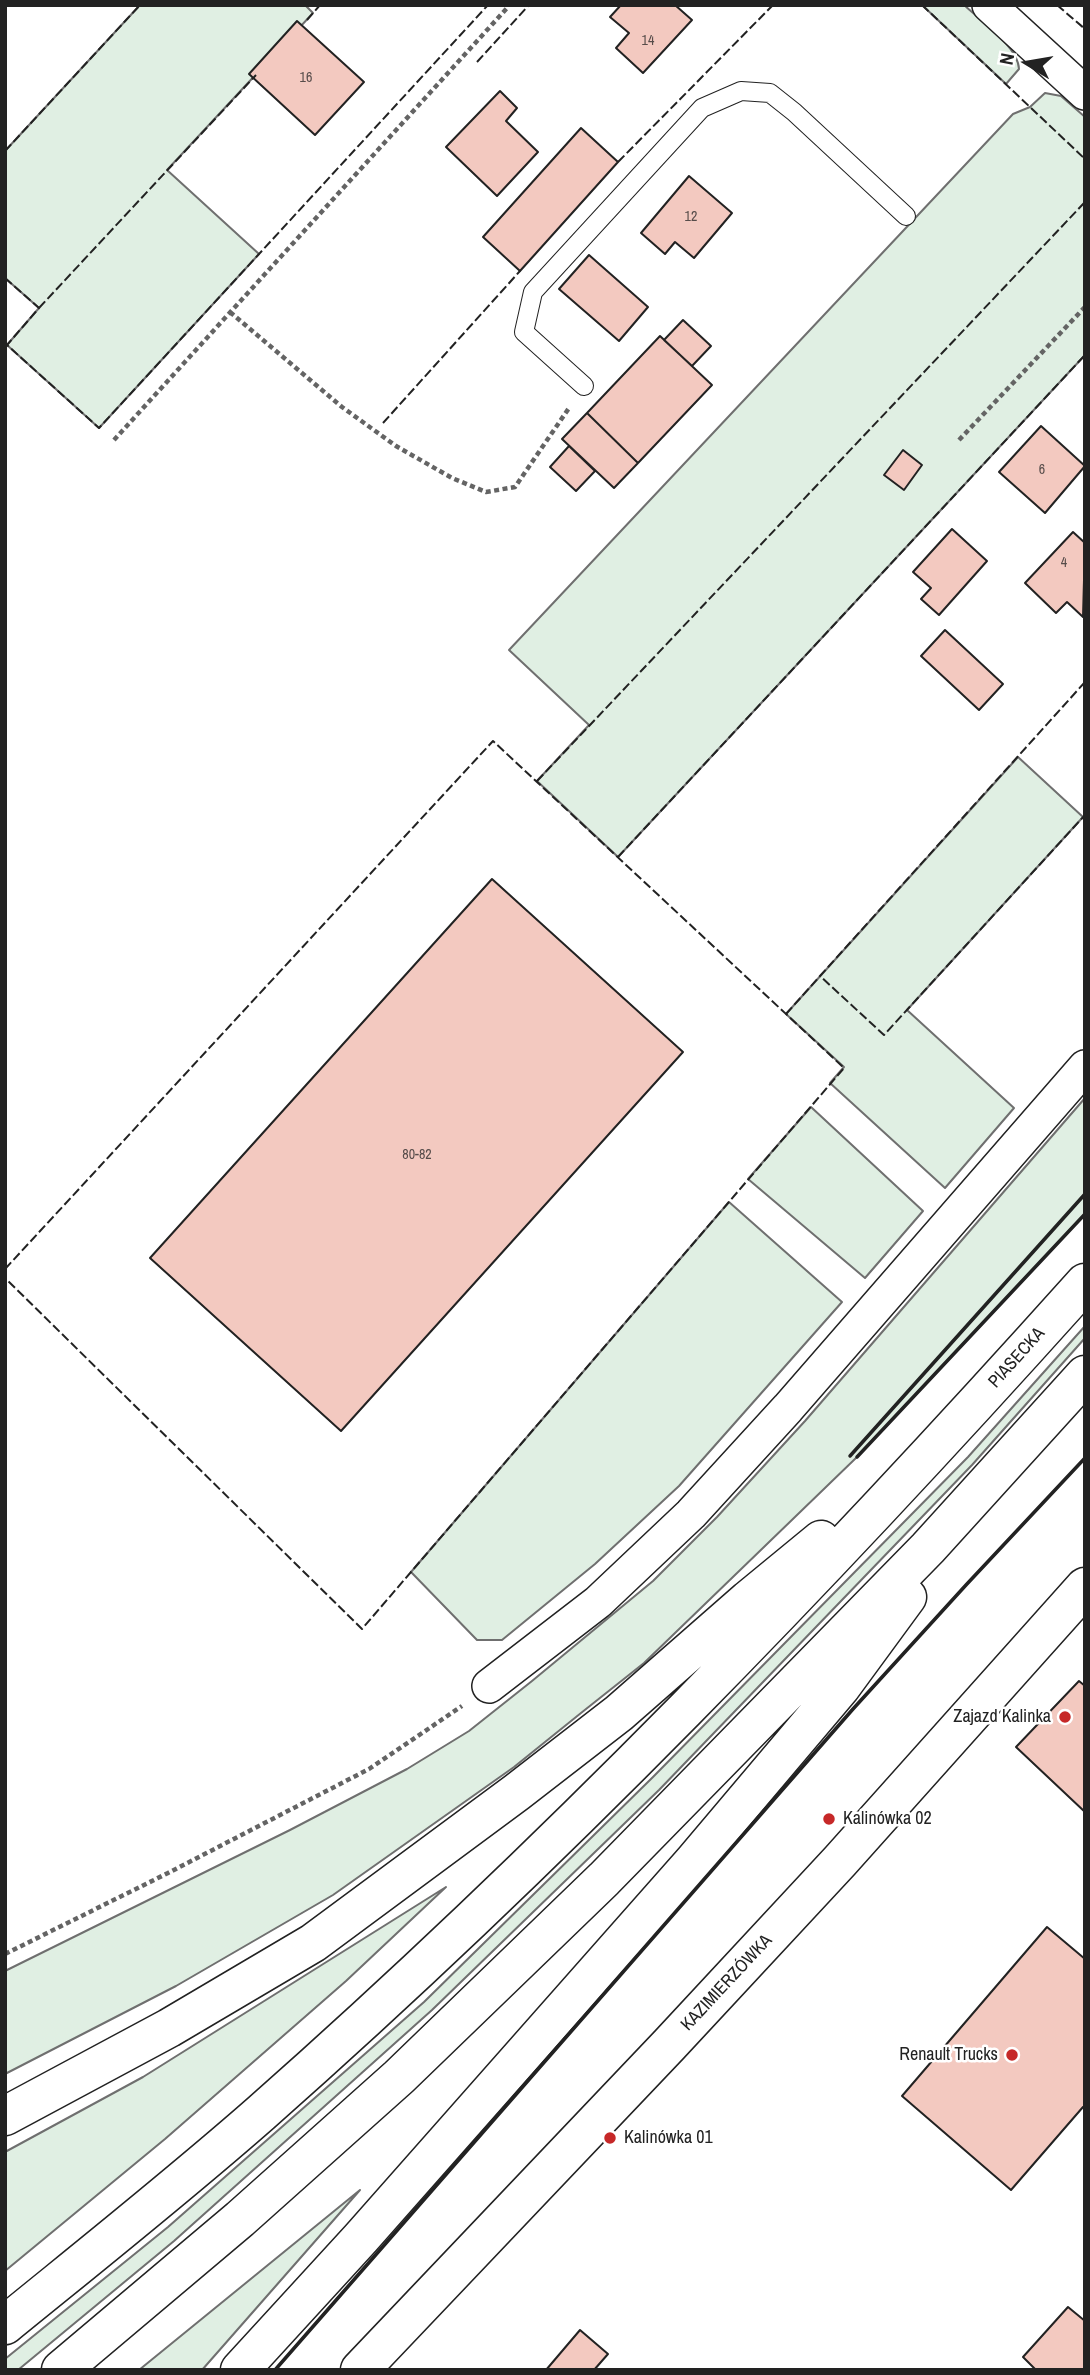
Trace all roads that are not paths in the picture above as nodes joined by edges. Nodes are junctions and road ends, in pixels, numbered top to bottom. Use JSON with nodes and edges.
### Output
{"nodes":[{"id":1,"x":989,"y":5,"type":"edge"},
{"id":2,"x":1085,"y":93,"type":"edge"},
{"id":3,"x":906,"y":216,"type":"dead end"},
{"id":4,"x":584,"y":386,"type":"road end"},
{"id":5,"x":1085,"y":1067,"type":"edge"},
{"id":6,"x":1085,"y":1283,"type":"edge"},
{"id":7,"x":1085,"y":1376,"type":"edge"},
{"id":8,"x":949,"y":1434,"type":"junction"},
{"id":9,"x":1003,"y":1466,"type":"junction"},
{"id":10,"x":1085,"y":1587,"type":"edge"},
{"id":11,"x":489,"y":1686,"type":"road end"},
{"id":12,"x":5,"y":2116,"type":"edge"},
{"id":13,"x":5,"y":2325,"type":"edge"},
{"id":14,"x":61,"y":2370,"type":"edge"},
{"id":15,"x":240,"y":2370,"type":"edge"},
{"id":16,"x":360,"y":2370,"type":"edge"}],
"edges":[{"from":1,"to":2,"type":"street"},
{"from":3,"to":4,"type":"lane"},
{"from":5,"to":11,"type":"street"},
{"from":6,"to":8,"type":"main road","name":"PIASECKA"},
{"from":7,"to":9,"type":"main road"},
{"from":8,"to":12,"type":"main road"},
{"from":8,"to":13,"type":"main road"},
{"from":9,"to":14,"type":"main road"},
{"from":9,"to":15,"type":"main road"},
{"from":10,"to":16,"type":"main road","name":"KAZIMIERZÓWKA"}]}
